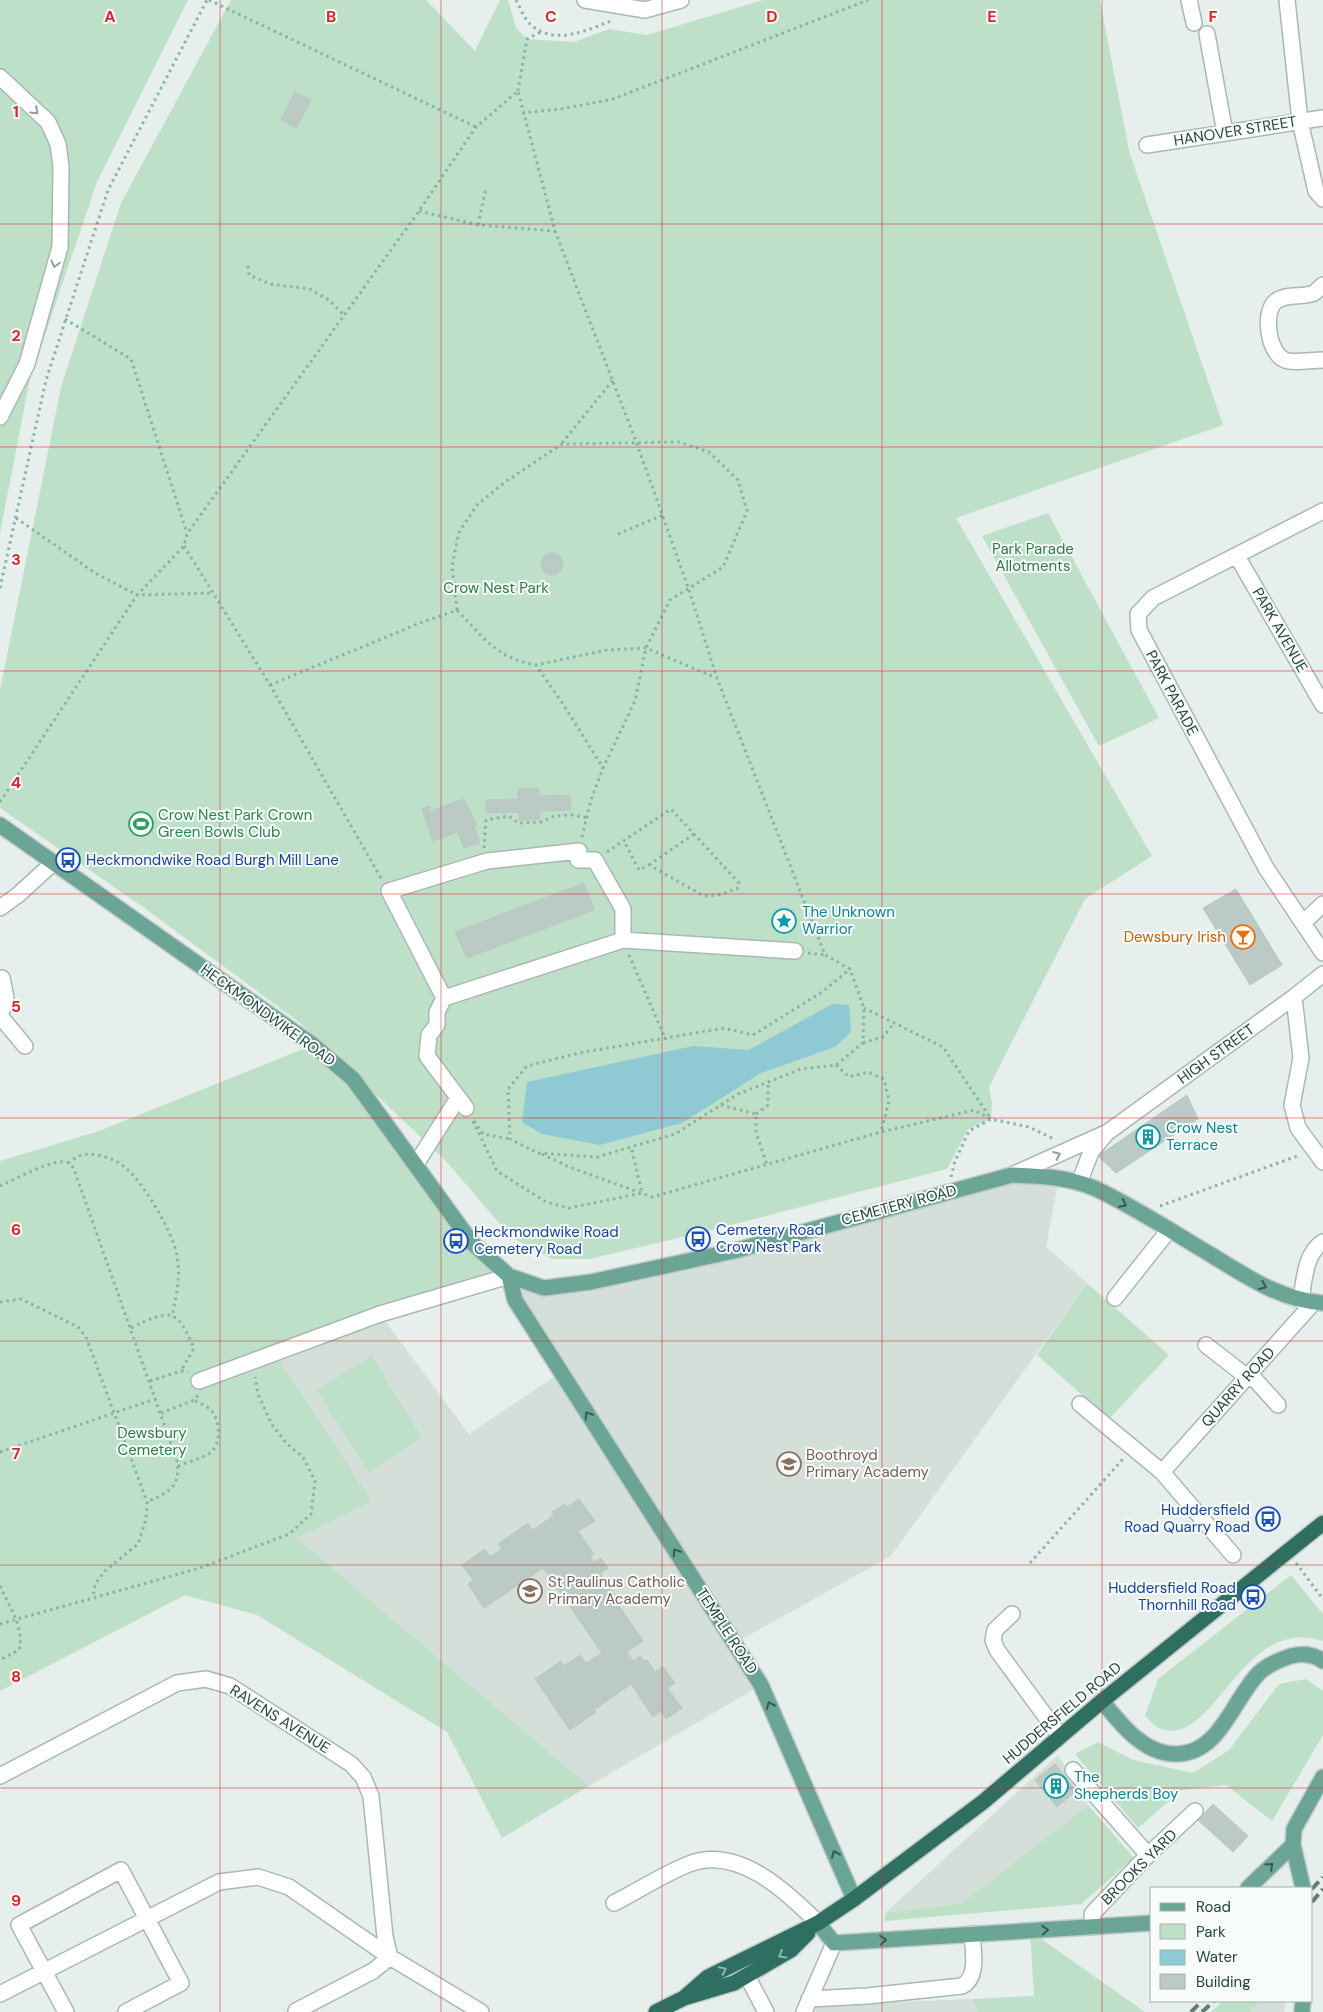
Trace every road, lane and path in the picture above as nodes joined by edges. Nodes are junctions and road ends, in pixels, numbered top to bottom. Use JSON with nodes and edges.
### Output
{"nodes":[{"id":1,"x":208,"y":0,"type":"edge"},
{"id":2,"x":516,"y":0,"type":"edge"},
{"id":3,"x":585,"y":0,"type":"edge"},
{"id":4,"x":681,"y":0,"type":"edge"},
{"id":5,"x":868,"y":0,"type":"edge"},
{"id":6,"x":1189,"y":0,"type":"edge"},
{"id":7,"x":1287,"y":0,"type":"edge"},
{"id":8,"x":618,"y":19,"type":"dead end"},
{"id":9,"x":1194,"y":23,"type":"dead end"},
{"id":10,"x":542,"y":32,"type":"junction"},
{"id":11,"x":1207,"y":34,"type":"dead end"},
{"id":12,"x":0,"y":77,"type":"edge"},
{"id":13,"x":518,"y":91,"type":"junction"},
{"id":14,"x":522,"y":113,"type":"junction"},
{"id":15,"x":1323,"y":118,"type":"edge"},
{"id":16,"x":1300,"y":121,"type":"junction"},
{"id":17,"x":476,"y":127,"type":"junction"},
{"id":18,"x":1225,"y":133,"type":"junction"},
{"id":19,"x":1147,"y":145,"type":"dead end"},
{"id":20,"x":486,"y":188,"type":"dead end"},
{"id":21,"x":1323,"y":198,"type":"edge"},
{"id":22,"x":419,"y":211,"type":"junction"},
{"id":23,"x":478,"y":225,"type":"junction"},
{"id":24,"x":555,"y":231,"type":"junction"},
{"id":25,"x":248,"y":266,"type":"dead end"},
{"id":26,"x":1323,"y":285,"type":"edge"},
{"id":27,"x":344,"y":315,"type":"junction"},
{"id":28,"x":65,"y":319,"type":"junction"},
{"id":29,"x":1323,"y":360,"type":"edge"},
{"id":30,"x":613,"y":380,"type":"junction"},
{"id":31,"x":0,"y":417,"type":"edge"},
{"id":32,"x":562,"y":444,"type":"junction"},
{"id":33,"x":637,"y":444,"type":"junction"},
{"id":34,"x":1323,"y":511,"type":"edge"},
{"id":35,"x":663,"y":515,"type":"junction"},
{"id":36,"x":16,"y":518,"type":"junction"},
{"id":37,"x":187,"y":534,"type":"junction"},
{"id":38,"x":618,"y":534,"type":"dead end"},
{"id":39,"x":184,"y":546,"type":"junction"},
{"id":40,"x":1237,"y":556,"type":"junction"},
{"id":41,"x":688,"y":587,"type":"junction"},
{"id":42,"x":0,"y":588,"type":"edge"},
{"id":43,"x":213,"y":593,"type":"junction"},
{"id":44,"x":138,"y":595,"type":"junction"},
{"id":45,"x":457,"y":610,"type":"junction"},
{"id":46,"x":646,"y":648,"type":"junction"},
{"id":47,"x":536,"y":665,"type":"junction"},
{"id":48,"x":717,"y":678,"type":"junction"},
{"id":49,"x":270,"y":685,"type":"junction"},
{"id":50,"x":1323,"y":705,"type":"edge"},
{"id":51,"x":603,"y":768,"type":"junction"},
{"id":52,"x":0,"y":802,"type":"edge"},
{"id":53,"x":588,"y":818,"type":"junction"},
{"id":54,"x":0,"y":825,"type":"edge"},
{"id":55,"x":694,"y":834,"type":"junction"},
{"id":56,"x":624,"y":841,"type":"junction"},
{"id":57,"x":578,"y":855,"type":"junction"},
{"id":58,"x":487,"y":860,"type":"junction"},
{"id":59,"x":595,"y":860,"type":"junction"},
{"id":60,"x":53,"y":863,"type":"junction"},
{"id":61,"x":649,"y":865,"type":"junction"},
{"id":62,"x":389,"y":891,"type":"junction"},
{"id":63,"x":1323,"y":904,"type":"edge"},
{"id":64,"x":0,"y":908,"type":"edge"},
{"id":65,"x":1304,"y":922,"type":"junction"},
{"id":66,"x":623,"y":940,"type":"junction"},
{"id":67,"x":795,"y":951,"type":"dead end"},
{"id":68,"x":1323,"y":953,"type":"edge"},
{"id":69,"x":850,"y":969,"type":"junction"},
{"id":70,"x":1323,"y":974,"type":"edge"},
{"id":71,"x":2,"y":978,"type":"dead end"},
{"id":72,"x":444,"y":998,"type":"junction"},
{"id":73,"x":1294,"y":998,"type":"junction"},
{"id":74,"x":864,"y":1008,"type":"junction"},
{"id":75,"x":0,"y":1016,"type":"edge"},
{"id":76,"x":894,"y":1022,"type":"junction"},
{"id":77,"x":666,"y":1040,"type":"junction"},
{"id":78,"x":863,"y":1043,"type":"junction"},
{"id":79,"x":25,"y":1046,"type":"dead end"},
{"id":80,"x":836,"y":1065,"type":"junction"},
{"id":81,"x":768,"y":1083,"type":"junction"},
{"id":82,"x":462,"y":1103,"type":"junction"},
{"id":83,"x":721,"y":1105,"type":"junction"},
{"id":84,"x":756,"y":1114,"type":"junction"},
{"id":85,"x":991,"y":1119,"type":"junction"},
{"id":86,"x":881,"y":1132,"type":"junction"},
{"id":87,"x":1108,"y":1132,"type":"junction"},
{"id":88,"x":510,"y":1139,"type":"junction"},
{"id":89,"x":631,"y":1146,"type":"junction"},
{"id":90,"x":1066,"y":1150,"type":"junction"},
{"id":91,"x":1313,"y":1150,"type":"junction"},
{"id":92,"x":538,"y":1153,"type":"junction"},
{"id":93,"x":1323,"y":1162,"type":"edge"},
{"id":94,"x":68,"y":1163,"type":"junction"},
{"id":95,"x":416,"y":1164,"type":"junction"},
{"id":96,"x":767,"y":1165,"type":"junction"},
{"id":97,"x":1012,"y":1175,"type":"junction"},
{"id":98,"x":1079,"y":1183,"type":"junction"},
{"id":99,"x":0,"y":1186,"type":"edge"},
{"id":100,"x":946,"y":1192,"type":"junction"},
{"id":101,"x":642,"y":1193,"type":"junction"},
{"id":102,"x":1140,"y":1212,"type":"junction"},
{"id":103,"x":1169,"y":1230,"type":"junction"},
{"id":104,"x":1323,"y":1242,"type":"edge"},
{"id":105,"x":509,"y":1276,"type":"junction"},
{"id":106,"x":1115,"y":1298,"type":"dead end"},
{"id":107,"x":1313,"y":1301,"type":"edge"},
{"id":108,"x":0,"y":1302,"type":"edge"},
{"id":109,"x":172,"y":1317,"type":"junction"},
{"id":110,"x":131,"y":1328,"type":"junction"},
{"id":111,"x":1206,"y":1344,"type":"dead end"},
{"id":112,"x":252,"y":1361,"type":"junction"},
{"id":113,"x":181,"y":1371,"type":"junction"},
{"id":114,"x":1248,"y":1376,"type":"junction"},
{"id":115,"x":150,"y":1381,"type":"junction"},
{"id":116,"x":200,"y":1381,"type":"junction"},
{"id":117,"x":155,"y":1399,"type":"junction"},
{"id":118,"x":194,"y":1400,"type":"junction"},
{"id":119,"x":1080,"y":1404,"type":"dead end"},
{"id":120,"x":1278,"y":1405,"type":"dead end"},
{"id":121,"x":161,"y":1412,"type":"junction"},
{"id":122,"x":114,"y":1413,"type":"junction"},
{"id":123,"x":1132,"y":1448,"type":"junction"},
{"id":124,"x":0,"y":1452,"type":"edge"},
{"id":125,"x":178,"y":1466,"type":"junction"},
{"id":126,"x":1162,"y":1472,"type":"junction"},
{"id":127,"x":147,"y":1502,"type":"junction"},
{"id":128,"x":1323,"y":1523,"type":"edge"},
{"id":129,"x":1287,"y":1552,"type":"junction"},
{"id":130,"x":1233,"y":1555,"type":"dead end"},
{"id":131,"x":1030,"y":1563,"type":"dead end"},
{"id":132,"x":0,"y":1586,"type":"edge"},
{"id":133,"x":94,"y":1598,"type":"junction"},
{"id":134,"x":1323,"y":1599,"type":"edge"},
{"id":135,"x":1012,"y":1614,"type":"dead end"},
{"id":136,"x":16,"y":1620,"type":"junction"},
{"id":137,"x":0,"y":1624,"type":"edge"},
{"id":138,"x":0,"y":1660,"type":"edge"},
{"id":139,"x":1323,"y":1661,"type":"edge"},
{"id":140,"x":1102,"y":1701,"type":"junction"},
{"id":141,"x":1060,"y":1736,"type":"junction"},
{"id":142,"x":1073,"y":1770,"type":"dead end"},
{"id":143,"x":0,"y":1776,"type":"edge"},
{"id":144,"x":1323,"y":1777,"type":"edge"},
{"id":145,"x":1195,"y":1811,"type":"dead end"},
{"id":146,"x":1293,"y":1845,"type":"junction"},
{"id":147,"x":1148,"y":1855,"type":"junction"},
{"id":148,"x":1249,"y":1887,"type":"edge"},
{"id":149,"x":1302,"y":1887,"type":"edge"},
{"id":150,"x":854,"y":1899,"type":"junction"},
{"id":151,"x":614,"y":1903,"type":"dead end"},
{"id":152,"x":147,"y":1918,"type":"junction"},
{"id":153,"x":818,"y":1923,"type":"junction"},
{"id":154,"x":1150,"y":1923,"type":"edge"},
{"id":155,"x":1093,"y":1927,"type":"junction"},
{"id":156,"x":972,"y":1934,"type":"junction"},
{"id":157,"x":834,"y":1943,"type":"junction"},
{"id":158,"x":390,"y":1957,"type":"junction"},
{"id":159,"x":44,"y":1971,"type":"junction"},
{"id":160,"x":747,"y":1976,"type":"junction"},
{"id":161,"x":0,"y":1994,"type":"edge"},
{"id":162,"x":684,"y":1998,"type":"junction"},
{"id":163,"x":806,"y":2006,"type":"edge"},
{"id":164,"x":296,"y":2011,"type":"edge"},
{"id":165,"x":66,"y":2012,"type":"edge"},
{"id":166,"x":126,"y":2012,"type":"edge"},
{"id":167,"x":481,"y":2012,"type":"edge"},
{"id":168,"x":656,"y":2012,"type":"edge"},
{"id":169,"x":766,"y":2012,"type":"edge"}],
"edges":[{"from":1,"to":17,"type":"path"},
{"from":1,"to":28,"type":"path"},
{"from":2,"to":10,"type":"path"},
{"from":3,"to":4,"type":"street"},
{"from":5,"to":14,"type":"path"},
{"from":6,"to":9,"type":"street"},
{"from":7,"to":16,"type":"street"},
{"from":8,"to":10,"type":"path"},
{"from":10,"to":13,"type":"path"},
{"from":11,"to":18,"type":"street"},
{"from":12,"to":31,"type":"street","one_way":true},
{"from":13,"to":14,"type":"path"},
{"from":13,"to":17,"type":"path"},
{"from":14,"to":24,"type":"path"},
{"from":15,"to":16,"type":"street","name":"HANOVER STREET"},
{"from":16,"to":18,"type":"street","name":"HANOVER STREET"},
{"from":16,"to":21,"type":"street"},
{"from":17,"to":22,"type":"path"},
{"from":18,"to":19,"type":"street","name":"HANOVER STREET"},
{"from":20,"to":23,"type":"path"},
{"from":22,"to":23,"type":"path"},
{"from":22,"to":27,"type":"path"},
{"from":23,"to":24,"type":"path"},
{"from":24,"to":30,"type":"path"},
{"from":25,"to":27,"type":"path"},
{"from":26,"to":29,"type":"street"},
{"from":27,"to":37,"type":"path"},
{"from":28,"to":36,"type":"path"},
{"from":28,"to":37,"type":"path"},
{"from":30,"to":32,"type":"path"},
{"from":30,"to":33,"type":"path"},
{"from":32,"to":33,"type":"path"},
{"from":32,"to":45,"type":"path"},
{"from":33,"to":35,"type":"path"},
{"from":33,"to":41,"type":"path"},
{"from":34,"to":40,"type":"street","name":"PARK PARADE"},
{"from":35,"to":38,"type":"path"},
{"from":35,"to":41,"type":"path"},
{"from":36,"to":42,"type":"path"},
{"from":36,"to":44,"type":"path"},
{"from":37,"to":39,"type":"path"},
{"from":39,"to":43,"type":"path"},
{"from":39,"to":44,"type":"path"},
{"from":40,"to":50,"type":"street","name":"PARK AVENUE"},
{"from":40,"to":65,"type":"street","name":"PARK PARADE"},
{"from":41,"to":46,"type":"path"},
{"from":41,"to":48,"type":"path"},
{"from":43,"to":44,"type":"path"},
{"from":43,"to":49,"type":"path"},
{"from":44,"to":52,"type":"path"},
{"from":45,"to":47,"type":"path"},
{"from":45,"to":49,"type":"path"},
{"from":46,"to":47,"type":"path"},
{"from":46,"to":48,"type":"path"},
{"from":46,"to":51,"type":"path"},
{"from":47,"to":51,"type":"path"},
{"from":48,"to":69,"type":"path"},
{"from":49,"to":62,"type":"path"},
{"from":51,"to":53,"type":"path"},
{"from":53,"to":57,"type":"path"},
{"from":53,"to":58,"type":"path"},
{"from":54,"to":60,"type":"main road","name":"HECKMONDWIKE ROAD"},
{"from":55,"to":56,"type":"path"},
{"from":55,"to":61,"type":"path"},
{"from":55,"to":61,"type":"path"},
{"from":56,"to":59,"type":"path"},
{"from":56,"to":61,"type":"path"},
{"from":57,"to":58,"type":"street"},
{"from":57,"to":59,"type":"street"},
{"from":58,"to":62,"type":"street"},
{"from":59,"to":66,"type":"street"},
{"from":60,"to":64,"type":"street"},
{"from":60,"to":95,"type":"main road","name":"HECKMONDWIKE ROAD"},
{"from":62,"to":72,"type":"street"},
{"from":63,"to":65,"type":"street"},
{"from":65,"to":68,"type":"street","name":"PARK PARADE"},
{"from":66,"to":67,"type":"street"},
{"from":66,"to":72,"type":"street"},
{"from":66,"to":77,"type":"path"},
{"from":69,"to":74,"type":"path"},
{"from":69,"to":77,"type":"path"},
{"from":70,"to":73,"type":"street","name":"HIGH STREET"},
{"from":71,"to":75,"type":"street"},
{"from":72,"to":82,"type":"street"},
{"from":73,"to":87,"type":"street","name":"HIGH STREET"},
{"from":73,"to":91,"type":"street"},
{"from":74,"to":76,"type":"path"},
{"from":74,"to":78,"type":"path"},
{"from":75,"to":79,"type":"street"},
{"from":76,"to":78,"type":"path"},
{"from":76,"to":85,"type":"path"},
{"from":77,"to":88,"type":"path"},
{"from":78,"to":80,"type":"path"},
{"from":80,"to":81,"type":"path"},
{"from":80,"to":86,"type":"path"},
{"from":81,"to":83,"type":"path"},
{"from":81,"to":84,"type":"path"},
{"from":82,"to":88,"type":"path"},
{"from":82,"to":95,"type":"street"},
{"from":82,"to":101,"type":"path"},
{"from":83,"to":84,"type":"path"},
{"from":83,"to":89,"type":"path"},
{"from":84,"to":96,"type":"path"},
{"from":85,"to":86,"type":"path"},
{"from":85,"to":90,"type":"path"},
{"from":85,"to":100,"type":"path"},
{"from":86,"to":96,"type":"path"},
{"from":87,"to":90,"type":"street","name":"HIGH STREET"},
{"from":87,"to":98,"type":"street","name":"HIGH STREET"},
{"from":88,"to":92,"type":"path"},
{"from":89,"to":92,"type":"path"},
{"from":89,"to":101,"type":"path"},
{"from":97,"to":90,"type":"street","name":"HIGH STREET","one_way":true},
{"from":91,"to":93,"type":"street"},
{"from":91,"to":102,"type":"path"},
{"from":92,"to":101,"type":"path"},
{"from":94,"to":99,"type":"path"},
{"from":94,"to":109,"type":"path"},
{"from":94,"to":110,"type":"path"},
{"from":95,"to":105,"type":"main road","name":"HECKMONDWIKE ROAD"},
{"from":96,"to":101,"type":"path"},
{"from":97,"to":98,"type":"main road","name":"CEMETERY ROAD"},
{"from":97,"to":100,"type":"main road","name":"CEMETERY ROAD"},
{"from":98,"to":102,"type":"main road","name":"CEMETERY ROAD","one_way":true},
{"from":100,"to":105,"type":"main road","name":"CEMETERY ROAD"},
{"from":102,"to":103,"type":"main road","name":"CEMETERY ROAD"},
{"from":103,"to":106,"type":"street"},
{"from":103,"to":107,"type":"main road","name":"CEMETERY ROAD","one_way":true},
{"from":104,"to":107,"type":"street"},
{"from":105,"to":112,"type":"street"},
{"from":150,"to":105,"type":"main road","name":"TEMPLE ROAD","one_way":true},
{"from":107,"to":114,"type":"street","name":"QUARRY ROAD"},
{"from":108,"to":122,"type":"path"},
{"from":109,"to":110,"type":"path"},
{"from":109,"to":113,"type":"path"},
{"from":110,"to":115,"type":"path"},
{"from":111,"to":114,"type":"street"},
{"from":112,"to":116,"type":"street"},
{"from":112,"to":133,"type":"path"},
{"from":113,"to":115,"type":"path"},
{"from":113,"to":116,"type":"path"},
{"from":114,"to":120,"type":"street"},
{"from":114,"to":126,"type":"street","name":"QUARRY ROAD"},
{"from":115,"to":117,"type":"path"},
{"from":116,"to":118,"type":"path"},
{"from":117,"to":121,"type":"path"},
{"from":117,"to":122,"type":"path"},
{"from":118,"to":121,"type":"path"},
{"from":118,"to":125,"type":"path"},
{"from":119,"to":123,"type":"street"},
{"from":121,"to":125,"type":"path"},
{"from":122,"to":124,"type":"path"},
{"from":122,"to":127,"type":"path"},
{"from":123,"to":126,"type":"street"},
{"from":123,"to":131,"type":"path"},
{"from":125,"to":127,"type":"path"},
{"from":126,"to":130,"type":"street"},
{"from":127,"to":133,"type":"path"},
{"from":128,"to":129,"type":"highway","name":"HUDDERSFIELD ROAD"},
{"from":129,"to":134,"type":"path"},
{"from":129,"to":140,"type":"highway","name":"HUDDERSFIELD ROAD"},
{"from":132,"to":136,"type":"path"},
{"from":133,"to":136,"type":"path"},
{"from":135,"to":141,"type":"street"},
{"from":136,"to":137,"type":"path"},
{"from":136,"to":138,"type":"path"},
{"from":139,"to":140,"type":"main road"},
{"from":140,"to":141,"type":"highway","name":"HUDDERSFIELD ROAD"},
{"from":141,"to":150,"type":"highway","name":"HUDDERSFIELD ROAD"},
{"from":142,"to":147,"type":"street"},
{"from":143,"to":158,"type":"street","name":"RAVENS AVENUE"},
{"from":144,"to":146,"type":"main road"},
{"from":145,"to":147,"type":"street","name":"BROOKS YARD"},
{"from":148,"to":146,"type":"main road","one_way":true},
{"from":146,"to":149,"type":"main road"},
{"from":147,"to":155,"type":"street","name":"BROOKS YARD"},
{"from":150,"to":153,"type":"highway","name":"HUDDERSFIELD ROAD"},
{"from":151,"to":153,"type":"street"},
{"from":152,"to":158,"type":"street"},
{"from":152,"to":159,"type":"street"},
{"from":152,"to":159,"type":"street"},
{"from":152,"to":166,"type":"street"},
{"from":153,"to":157,"type":"main road"},
{"from":153,"to":160,"type":"highway","name":"HUDDERSFIELD ROAD","one_way":true},
{"from":162,"to":153,"type":"highway","name":"HUDDERSFIELD ROAD","one_way":true},
{"from":154,"to":155,"type":"main road"},
{"from":156,"to":155,"type":"main road","one_way":true},
{"from":157,"to":156,"type":"main road","one_way":true},
{"from":156,"to":163,"type":"street"},
{"from":157,"to":163,"type":"street"},
{"from":158,"to":164,"type":"street"},
{"from":158,"to":167,"type":"street"},
{"from":159,"to":161,"type":"street"},
{"from":159,"to":165,"type":"street"},
{"from":160,"to":162,"type":"highway","name":"HUDDERSFIELD ROAD"},
{"from":160,"to":169,"type":"street"},
{"from":162,"to":168,"type":"highway","name":"HUDDERSFIELD ROAD"}]}
